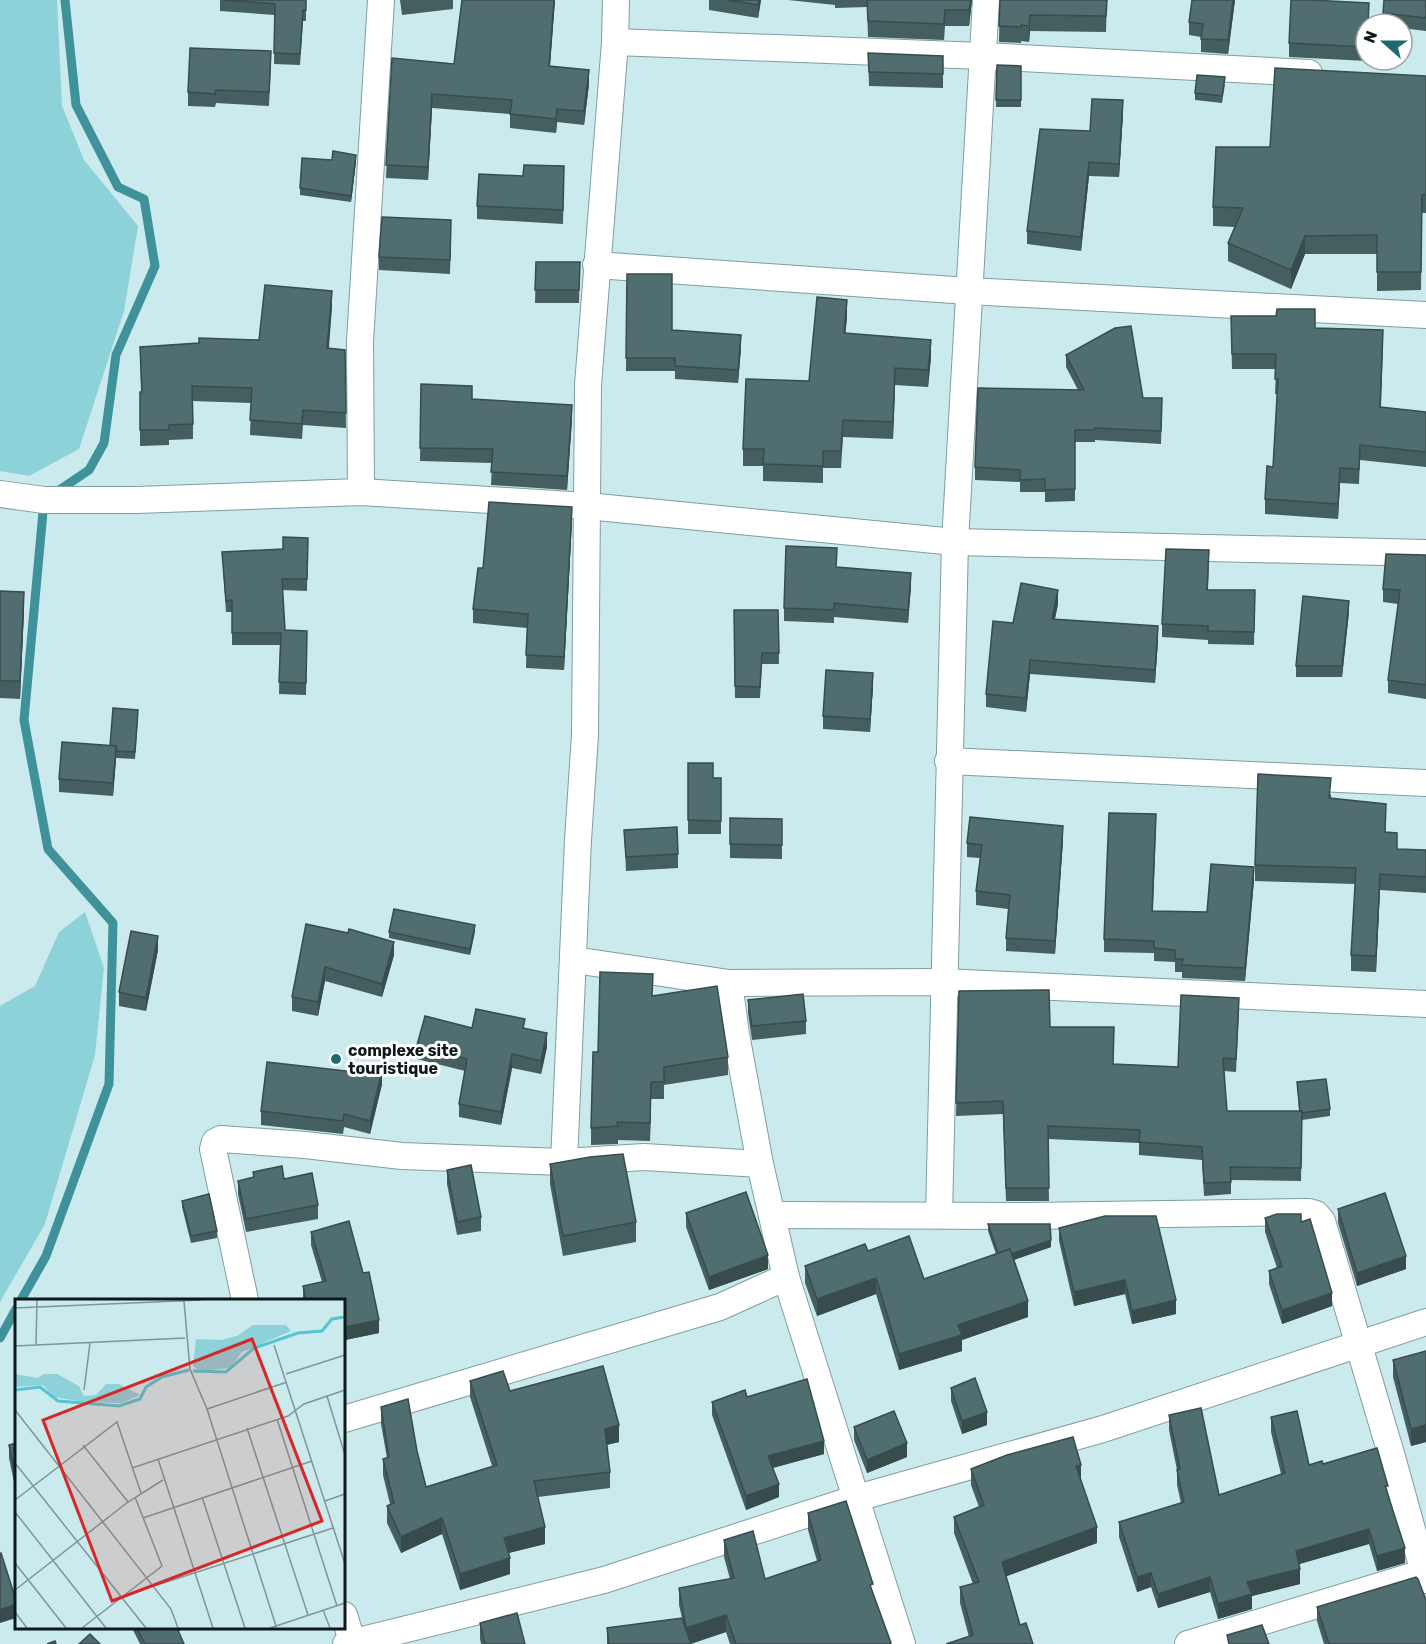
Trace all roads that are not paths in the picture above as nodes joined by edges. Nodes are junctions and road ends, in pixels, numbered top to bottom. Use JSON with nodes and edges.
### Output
{"nodes":[{"id":1,"x":381,"y":0,"type":"edge"},
{"id":2,"x":616,"y":0,"type":"edge"},
{"id":3,"x":986,"y":0,"type":"edge"},
{"id":4,"x":615,"y":42,"type":"junction"},
{"id":5,"x":982,"y":56,"type":"junction"},
{"id":6,"x":1333,"y":75,"type":"edge"},
{"id":7,"x":596,"y":265,"type":"junction"},
{"id":8,"x":968,"y":291,"type":"junction"},
{"id":9,"x":1426,"y":315,"type":"edge"},
{"id":10,"x":361,"y":492,"type":"junction"},
{"id":11,"x":0,"y":494,"type":"edge"},
{"id":12,"x":587,"y":506,"type":"junction"},
{"id":13,"x":955,"y":542,"type":"junction"},
{"id":14,"x":1426,"y":553,"type":"edge"},
{"id":15,"x":948,"y":761,"type":"junction"},
{"id":16,"x":1426,"y":783,"type":"edge"},
{"id":17,"x":574,"y":960,"type":"junction"},
{"id":18,"x":943,"y":982,"type":"junction"},
{"id":19,"x":729,"y":983,"type":"junction"},
{"id":20,"x":1426,"y":1004,"type":"edge"},
{"id":21,"x":564,"y":1162,"type":"junction"},
{"id":22,"x":760,"y":1164,"type":"junction"},
{"id":23,"x":772,"y":1215,"type":"junction"},
{"id":24,"x":939,"y":1215,"type":"junction"},
{"id":25,"x":786,"y":1278,"type":"junction"},
{"id":26,"x":245,"y":1299,"type":"edge"},
{"id":27,"x":1426,"y":1322,"type":"edge"},
{"id":28,"x":1358,"y":1345,"type":"junction"},
{"id":29,"x":345,"y":1419,"type":"edge"},
{"id":30,"x":857,"y":1498,"type":"junction"},
{"id":31,"x":1425,"y":1575,"type":"edge"},
{"id":32,"x":345,"y":1619,"type":"edge"},
{"id":33,"x":351,"y":1643,"type":"edge"},
{"id":34,"x":902,"y":1644,"type":"edge"},
{"id":35,"x":1188,"y":1644,"type":"edge"}],
"edges":[{"from":1,"to":10,"type":"street"},
{"from":2,"to":4,"type":"street"},
{"from":3,"to":5,"type":"street"},
{"from":4,"to":5,"type":"street"},
{"from":4,"to":7,"type":"street"},
{"from":5,"to":6,"type":"street"},
{"from":5,"to":8,"type":"street"},
{"from":7,"to":8,"type":"street"},
{"from":7,"to":12,"type":"street"},
{"from":8,"to":9,"type":"street"},
{"from":8,"to":13,"type":"street"},
{"from":10,"to":11,"type":"street"},
{"from":10,"to":12,"type":"street"},
{"from":12,"to":13,"type":"street"},
{"from":12,"to":17,"type":"street"},
{"from":13,"to":14,"type":"street"},
{"from":13,"to":15,"type":"street"},
{"from":15,"to":16,"type":"street"},
{"from":15,"to":18,"type":"street"},
{"from":17,"to":19,"type":"street"},
{"from":17,"to":21,"type":"street"},
{"from":18,"to":19,"type":"street"},
{"from":18,"to":20,"type":"street"},
{"from":18,"to":24,"type":"street"},
{"from":19,"to":22,"type":"street"},
{"from":21,"to":22,"type":"street"},
{"from":21,"to":26,"type":"street"},
{"from":22,"to":23,"type":"street"},
{"from":23,"to":24,"type":"street"},
{"from":23,"to":25,"type":"street"},
{"from":24,"to":28,"type":"street"},
{"from":25,"to":29,"type":"street"},
{"from":25,"to":30,"type":"street"},
{"from":27,"to":28,"type":"street"},
{"from":28,"to":30,"type":"street"},
{"from":28,"to":31,"type":"street"},
{"from":30,"to":33,"type":"street"},
{"from":30,"to":34,"type":"street"},
{"from":31,"to":35,"type":"street"},
{"from":32,"to":33,"type":"street"}]}
